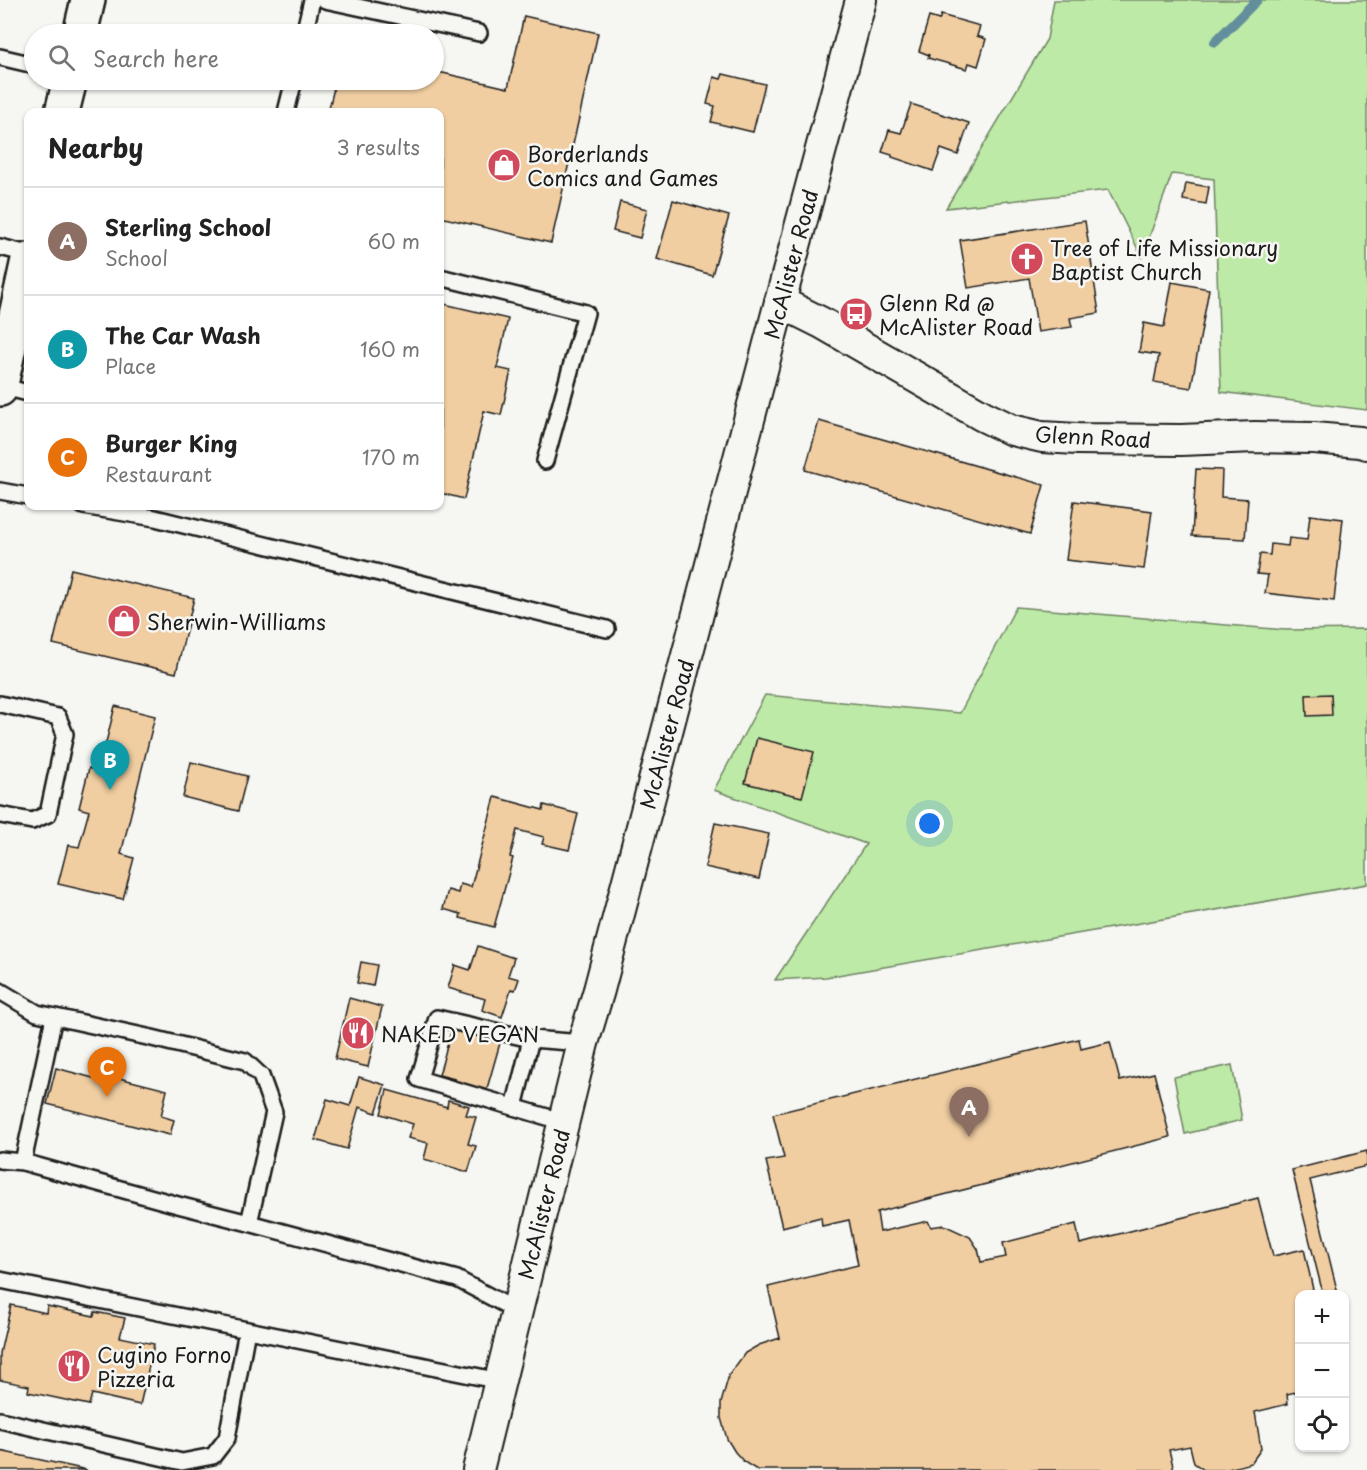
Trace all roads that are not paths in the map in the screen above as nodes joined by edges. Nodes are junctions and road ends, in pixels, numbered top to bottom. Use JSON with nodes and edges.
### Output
{"nodes":[{"id":1,"x":88,"y":0,"type":"edge"},
{"id":2,"x":312,"y":0,"type":"edge"},
{"id":3,"x":325,"y":0,"type":"edge"},
{"id":4,"x":861,"y":0,"type":"edge"},
{"id":5,"x":82,"y":24,"type":"edge"},
{"id":6,"x":306,"y":24,"type":"edge"},
{"id":7,"x":437,"y":24,"type":"edge"},
{"id":8,"x":444,"y":26,"type":"edge"},
{"id":9,"x":479,"y":33,"type":"dead end"},
{"id":10,"x":0,"y":57,"type":"edge"},
{"id":11,"x":24,"y":63,"type":"edge"},
{"id":12,"x":68,"y":90,"type":"edge"},
{"id":13,"x":292,"y":90,"type":"edge"},
{"id":14,"x":63,"y":108,"type":"edge"},
{"id":15,"x":287,"y":108,"type":"edge"},
{"id":16,"x":0,"y":247,"type":"edge"},
{"id":17,"x":24,"y":253,"type":"edge"},
{"id":18,"x":24,"y":275,"type":"edge"},
{"id":19,"x":444,"y":278,"type":"edge"},
{"id":20,"x":780,"y":302,"type":"junction"},
{"id":21,"x":4,"y":348,"type":"edge"},
{"id":22,"x":0,"y":387,"type":"edge"},
{"id":23,"x":24,"y":392,"type":"edge"},
{"id":24,"x":1367,"y":444,"type":"edge"},
{"id":25,"x":545,"y":461,"type":"dead end"},
{"id":26,"x":0,"y":491,"type":"edge"},
{"id":27,"x":24,"y":495,"type":"edge"},
{"id":28,"x":107,"y":510,"type":"edge"},
{"id":29,"x":608,"y":629,"type":"dead end"},
{"id":30,"x":0,"y":704,"type":"edge"},
{"id":31,"x":0,"y":815,"type":"edge"},
{"id":32,"x":0,"y":991,"type":"edge"},
{"id":33,"x":54,"y":1017,"type":"junction"},
{"id":34,"x":531,"y":1039,"type":"junction"},
{"id":35,"x":584,"y":1043,"type":"junction"},
{"id":36,"x":514,"y":1107,"type":"junction"},
{"id":37,"x":564,"y":1122,"type":"junction"},
{"id":38,"x":0,"y":1160,"type":"edge"},
{"id":39,"x":23,"y":1162,"type":"junction"},
{"id":40,"x":249,"y":1223,"type":"junction"},
{"id":41,"x":0,"y":1280,"type":"edge"},
{"id":42,"x":517,"y":1311,"type":"junction"},
{"id":43,"x":247,"y":1330,"type":"junction"},
{"id":44,"x":500,"y":1381,"type":"junction"},
{"id":45,"x":0,"y":1420,"type":"edge"},
{"id":46,"x":478,"y":1470,"type":"edge"}],
"edges":[{"from":1,"to":5,"type":"main road"},
{"from":2,"to":6,"type":"lane"},
{"from":3,"to":7,"type":"lane"},
{"from":4,"to":20,"type":"street","name":"McAlister Road"},
{"from":8,"to":9,"type":"lane"},
{"from":10,"to":11,"type":"lane"},
{"from":12,"to":14,"type":"main road"},
{"from":13,"to":15,"type":"lane"},
{"from":16,"to":17,"type":"lane"},
{"from":18,"to":21,"type":"main road"},
{"from":19,"to":25,"type":"lane"},
{"from":20,"to":24,"type":"street","name":"Glenn Road"},
{"from":20,"to":35,"type":"street","name":"McAlister Road"},
{"from":21,"to":22,"type":"main road"},
{"from":22,"to":23,"type":"lane"},
{"from":26,"to":27,"type":"lane"},
{"from":28,"to":29,"type":"lane"},
{"from":30,"to":31,"type":"lane"},
{"from":32,"to":33,"type":"lane"},
{"from":33,"to":39,"type":"lane"},
{"from":33,"to":40,"type":"lane"},
{"from":34,"to":35,"type":"lane"},
{"from":34,"to":36,"type":"lane"},
{"from":34,"to":36,"type":"lane"},
{"from":35,"to":37,"type":"street","name":"McAlister Road"},
{"from":36,"to":37,"type":"lane"},
{"from":37,"to":42,"type":"street","name":"McAlister Road"},
{"from":38,"to":39,"type":"lane"},
{"from":39,"to":40,"type":"lane"},
{"from":40,"to":42,"type":"lane"},
{"from":41,"to":43,"type":"lane"},
{"from":42,"to":44,"type":"street","name":"McAlister Road"},
{"from":43,"to":44,"type":"lane"},
{"from":43,"to":45,"type":"lane"},
{"from":44,"to":46,"type":"street","name":"McAlister Road"}]}
